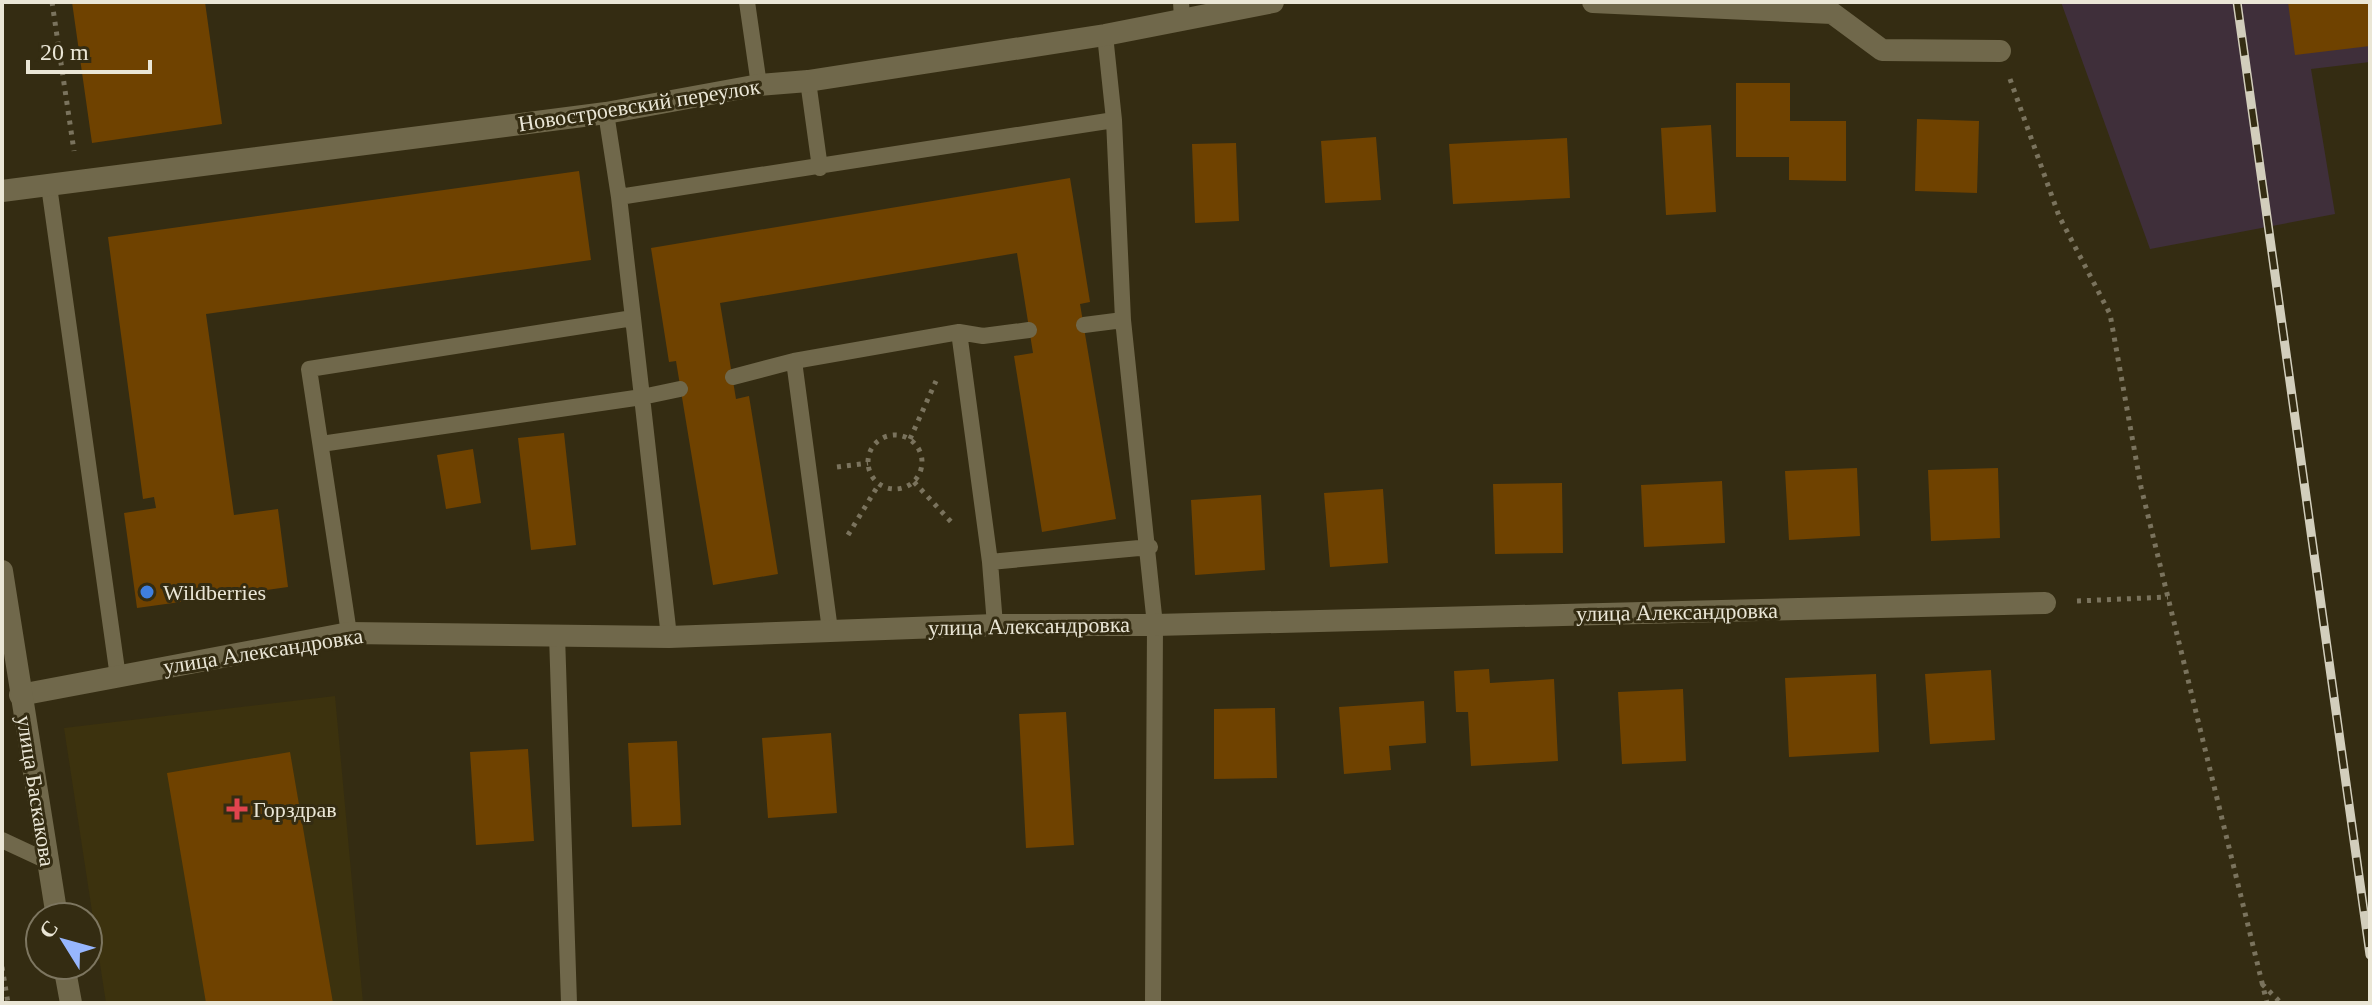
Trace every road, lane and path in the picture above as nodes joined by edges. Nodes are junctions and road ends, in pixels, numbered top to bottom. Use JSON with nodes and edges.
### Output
{"nodes":[{"id":1,"x":52,"y":2,"type":"edge"},
{"id":2,"x":747,"y":2,"type":"edge"},
{"id":3,"x":1273,"y":2,"type":"edge"},
{"id":4,"x":1593,"y":2,"type":"edge"},
{"id":5,"x":1182,"y":11,"type":"edge"},
{"id":6,"x":1105,"y":35,"type":"junction"},
{"id":7,"x":2000,"y":51,"type":"joint"},
{"id":8,"x":808,"y":81,"type":"junction"},
{"id":9,"x":759,"y":85,"type":"junction"},
{"id":10,"x":606,"y":113,"type":"junction"},
{"id":11,"x":1114,"y":120,"type":"junction"},
{"id":12,"x":820,"y":168,"type":"junction"},
{"id":13,"x":77,"y":180,"type":"junction"},
{"id":14,"x":49,"y":186,"type":"junction"},
{"id":15,"x":2,"y":191,"type":"edge"},
{"id":16,"x":619,"y":197,"type":"junction"},
{"id":17,"x":633,"y":318,"type":"junction"},
{"id":18,"x":1123,"y":320,"type":"junction"},
{"id":19,"x":1084,"y":325,"type":"dead end"},
{"id":20,"x":1029,"y":330,"type":"dead end"},
{"id":21,"x":959,"y":332,"type":"junction"},
{"id":22,"x":794,"y":361,"type":"junction"},
{"id":23,"x":733,"y":377,"type":"dead end"},
{"id":24,"x":680,"y":389,"type":"dead end"},
{"id":25,"x":642,"y":397,"type":"junction"},
{"id":26,"x":321,"y":444,"type":"junction"},
{"id":27,"x":879,"y":484,"type":"junction"},
{"id":28,"x":1150,"y":547,"type":"junction"},
{"id":29,"x":990,"y":562,"type":"junction"},
{"id":30,"x":823,"y":577,"type":"junction"},
{"id":31,"x":3,"y":584,"type":"edge"},
{"id":32,"x":2168,"y":597,"type":"junction"},
{"id":33,"x":2045,"y":603,"type":"joint"},
{"id":34,"x":995,"y":625,"type":"junction"},
{"id":35,"x":1155,"y":625,"type":"junction"},
{"id":36,"x":830,"y":630,"type":"junction"},
{"id":37,"x":349,"y":633,"type":"junction"},
{"id":38,"x":557,"y":635,"type":"junction"},
{"id":39,"x":669,"y":637,"type":"junction"},
{"id":40,"x":118,"y":677,"type":"junction"},
{"id":41,"x":20,"y":695,"type":"junction"},
{"id":42,"x":2,"y":840,"type":"edge"},
{"id":43,"x":47,"y":861,"type":"junction"},
{"id":44,"x":54,"y":901,"type":"edge"},
{"id":45,"x":2,"y":967,"type":"edge"},
{"id":46,"x":67,"y":981,"type":"edge"},
{"id":47,"x":2262,"y":983,"type":"junction"},
{"id":48,"x":8,"y":1003,"type":"edge"},
{"id":49,"x":71,"y":1003,"type":"edge"},
{"id":50,"x":569,"y":1003,"type":"edge"},
{"id":51,"x":1153,"y":1003,"type":"edge"},
{"id":52,"x":2267,"y":1003,"type":"edge"},
{"id":53,"x":2281,"y":1003,"type":"edge"}],
"edges":[{"from":1,"to":13,"type":"path"},
{"from":2,"to":9,"type":"lane"},
{"from":3,"to":5,"type":"street","name":"Новостроевский переулок"},
{"from":4,"to":7,"type":"street"},
{"from":5,"to":6,"type":"street","name":"Новостроевский переулок"},
{"from":6,"to":8,"type":"street","name":"Новостроевский переулок"},
{"from":6,"to":11,"type":"lane"},
{"from":7,"to":32,"type":"path"},
{"from":8,"to":9,"type":"street","name":"Новостроевский переулок"},
{"from":8,"to":12,"type":"lane"},
{"from":9,"to":10,"type":"street","name":"Новостроевский переулок"},
{"from":10,"to":13,"type":"street","name":"Новостроевский переулок"},
{"from":10,"to":16,"type":"lane"},
{"from":11,"to":12,"type":"lane"},
{"from":11,"to":18,"type":"lane"},
{"from":12,"to":16,"type":"lane"},
{"from":13,"to":14,"type":"street","name":"Новостроевский переулок"},
{"from":14,"to":15,"type":"street","name":"Новостроевский переулок"},
{"from":14,"to":40,"type":"lane"},
{"from":16,"to":17,"type":"lane"},
{"from":17,"to":25,"type":"lane"},
{"from":17,"to":26,"type":"lane"},
{"from":18,"to":19,"type":"lane"},
{"from":18,"to":28,"type":"lane"},
{"from":20,"to":21,"type":"lane"},
{"from":21,"to":22,"type":"lane"},
{"from":21,"to":29,"type":"lane"},
{"from":22,"to":23,"type":"lane"},
{"from":22,"to":30,"type":"lane"},
{"from":24,"to":25,"type":"lane"},
{"from":25,"to":26,"type":"lane"},
{"from":25,"to":39,"type":"lane"},
{"from":26,"to":37,"type":"lane"},
{"from":27,"to":27,"type":"path"},
{"from":27,"to":30,"type":"path"},
{"from":28,"to":29,"type":"lane"},
{"from":28,"to":35,"type":"lane"},
{"from":29,"to":34,"type":"lane"},
{"from":30,"to":36,"type":"lane"},
{"from":31,"to":41,"type":"street","name":"улица Баскакова"},
{"from":32,"to":33,"type":"path"},
{"from":32,"to":47,"type":"path"},
{"from":33,"to":35,"type":"street","name":"улица Александровка"},
{"from":34,"to":35,"type":"street","name":"улица Александровка"},
{"from":34,"to":36,"type":"street","name":"улица Александровка"},
{"from":35,"to":51,"type":"lane"},
{"from":36,"to":39,"type":"street","name":"улица Александровка"},
{"from":37,"to":38,"type":"street","name":"улица Александровка"},
{"from":37,"to":40,"type":"street","name":"улица Александровка"},
{"from":38,"to":39,"type":"street","name":"улица Александровка"},
{"from":38,"to":50,"type":"lane"},
{"from":40,"to":41,"type":"street","name":"улица Александровка"},
{"from":41,"to":43,"type":"street","name":"улица Баскакова"},
{"from":42,"to":43,"type":"lane"},
{"from":43,"to":44,"type":"street","name":"улица Баскакова"},
{"from":45,"to":48,"type":"path"},
{"from":46,"to":49,"type":"street"},
{"from":47,"to":52,"type":"path"},
{"from":47,"to":53,"type":"path"}]}
